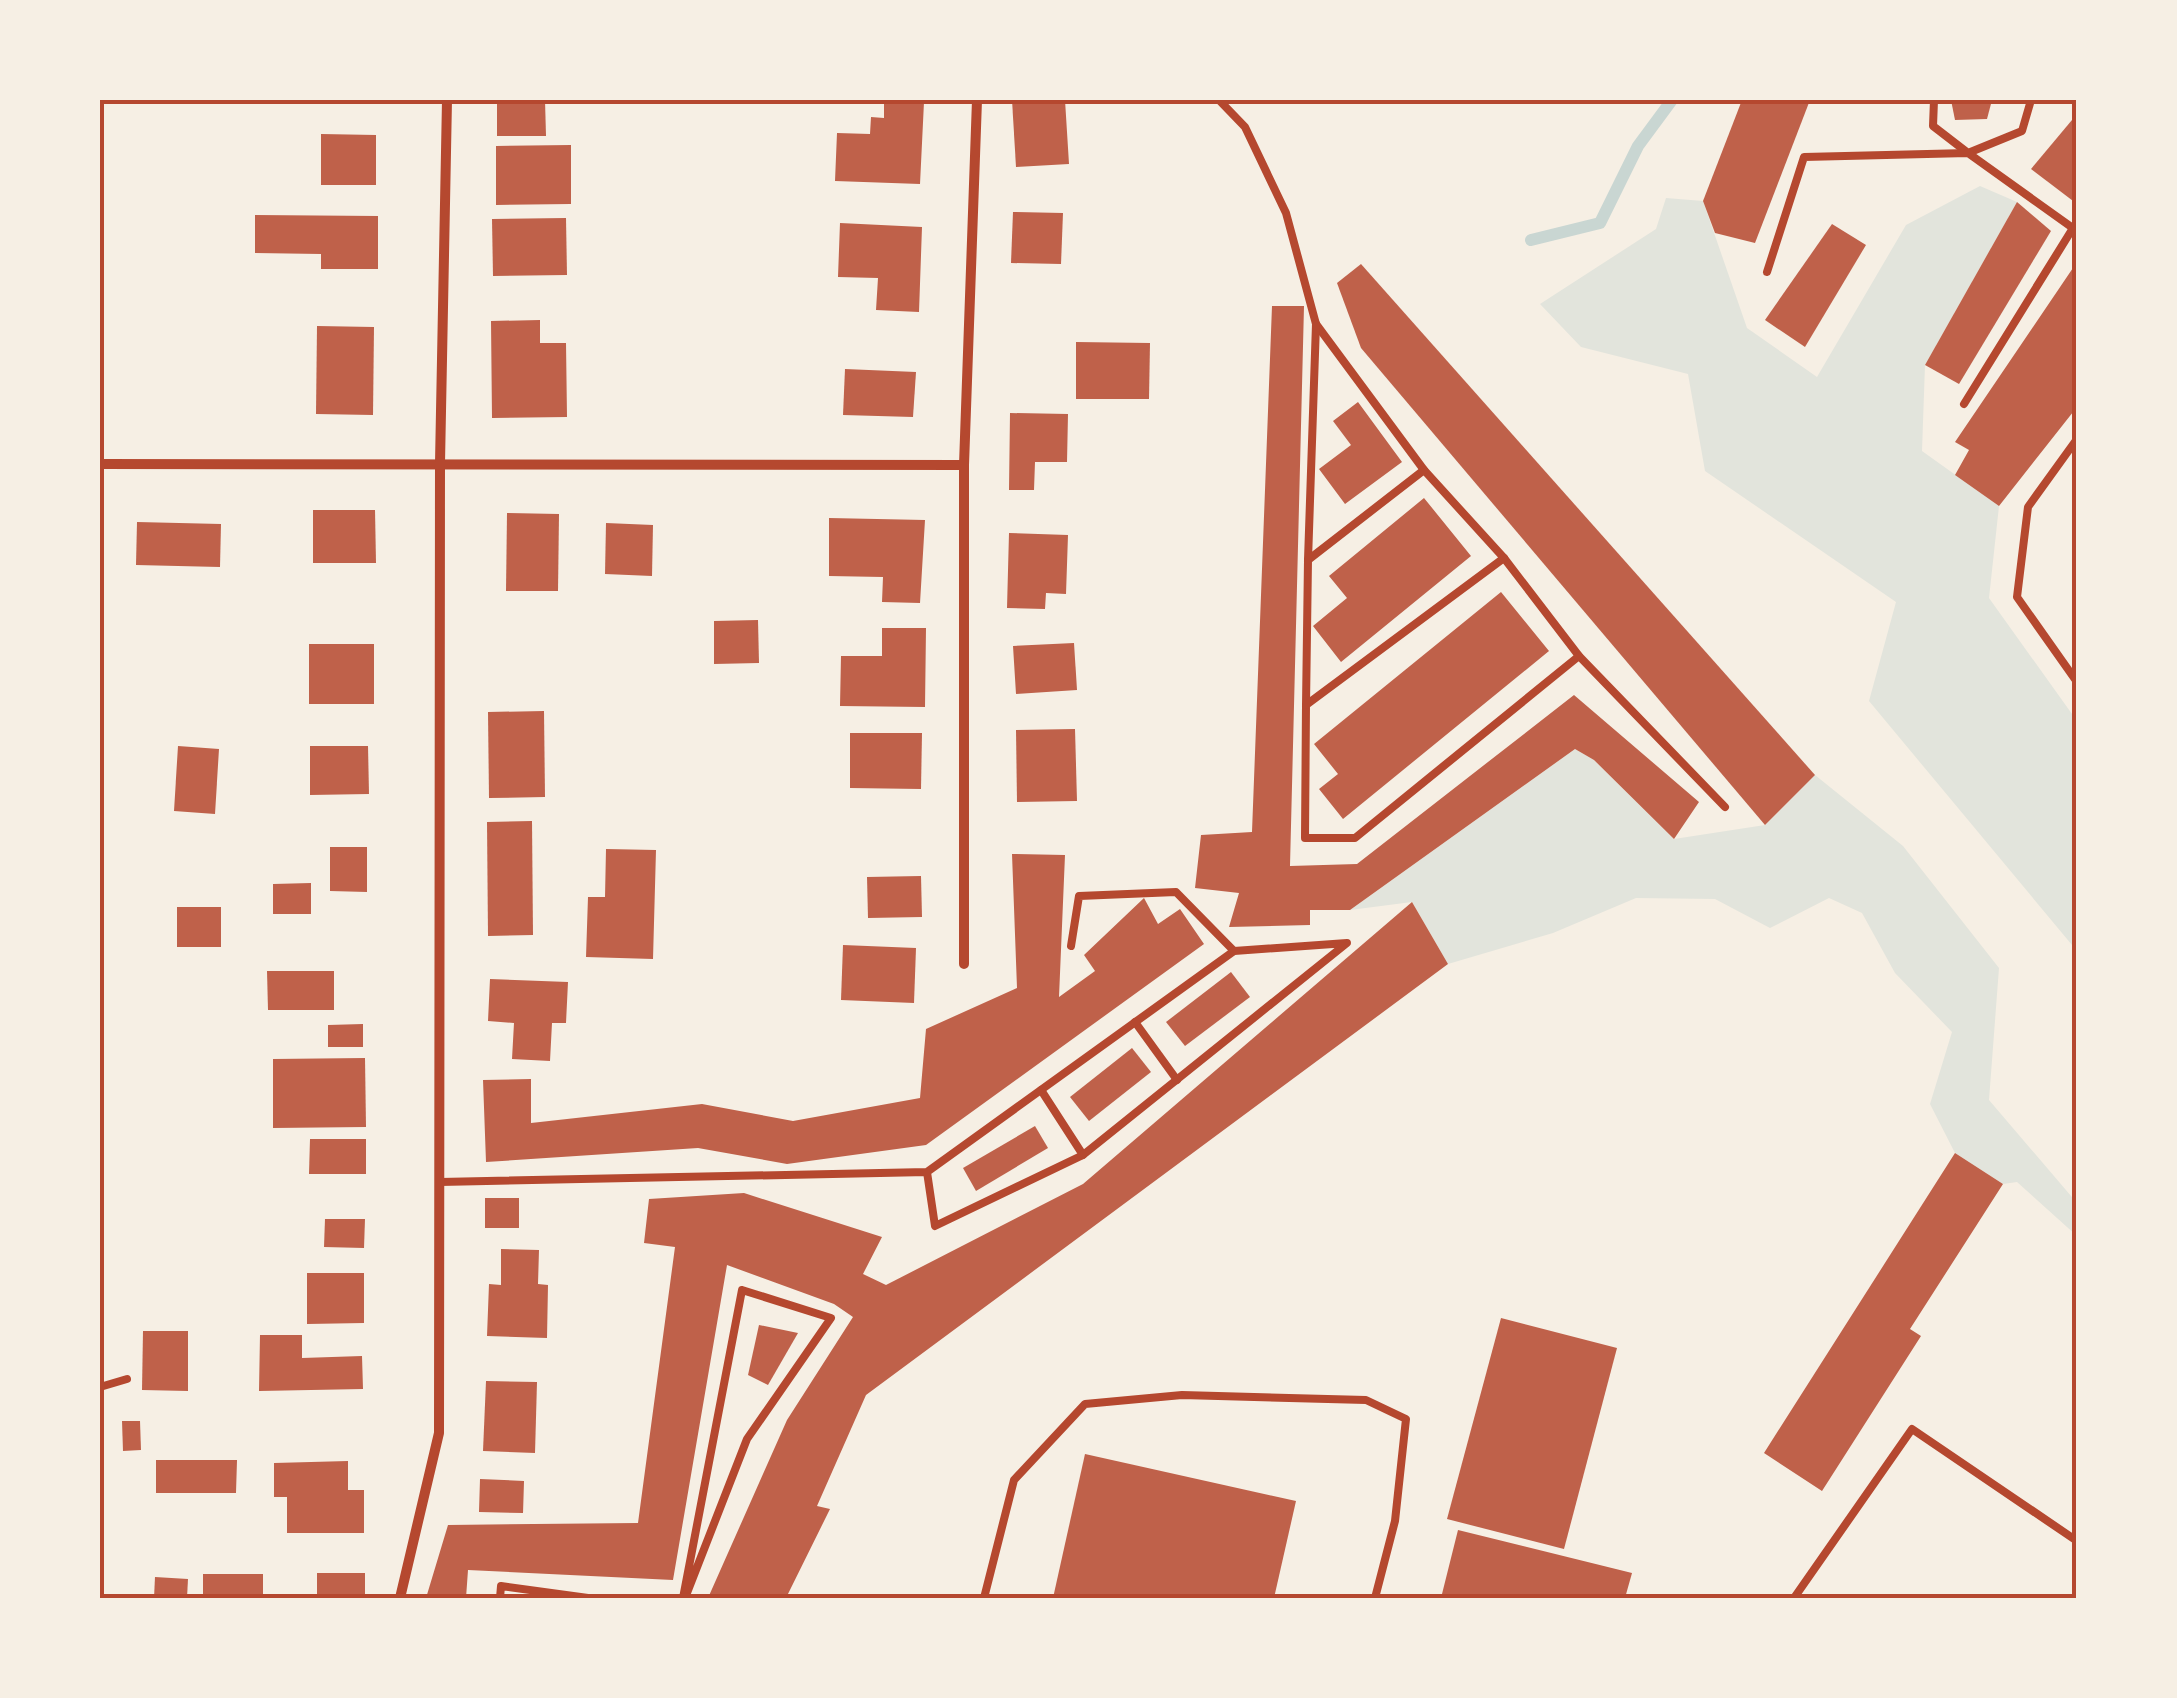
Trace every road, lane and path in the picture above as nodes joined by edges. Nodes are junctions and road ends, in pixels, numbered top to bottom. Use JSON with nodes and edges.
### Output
{"nodes":[{"id":1,"x":447,"y":100,"type":"edge"},
{"id":2,"x":978,"y":100,"type":"edge"},
{"id":3,"x":1219,"y":100,"type":"edge"},
{"id":4,"x":1934,"y":100,"type":"edge"},
{"id":5,"x":2031,"y":100,"type":"edge"},
{"id":6,"x":1968,"y":153,"type":"junction"},
{"id":7,"x":2075,"y":230,"type":"edge"},
{"id":8,"x":1768,"y":272,"type":"dead end"},
{"id":9,"x":1316,"y":324,"type":"junction"},
{"id":10,"x":1964,"y":404,"type":"dead end"},
{"id":11,"x":2077,"y":438,"type":"edge"},
{"id":12,"x":440,"y":462,"type":"junction"},
{"id":13,"x":100,"y":464,"type":"edge"},
{"id":14,"x":964,"y":465,"type":"junction"},
{"id":15,"x":1424,"y":470,"type":"junction"},
{"id":16,"x":1504,"y":558,"type":"junction"},
{"id":17,"x":1308,"y":560,"type":"junction"},
{"id":18,"x":1579,"y":656,"type":"junction"},
{"id":19,"x":2077,"y":682,"type":"edge"},
{"id":20,"x":1306,"y":705,"type":"junction"},
{"id":21,"x":1725,"y":807,"type":"dead end"},
{"id":22,"x":1071,"y":946,"type":"dead end"},
{"id":23,"x":1234,"y":951,"type":"junction"},
{"id":24,"x":964,"y":964,"type":"dead end"},
{"id":25,"x":1136,"y":1022,"type":"junction"},
{"id":26,"x":1178,"y":1080,"type":"junction"},
{"id":27,"x":1041,"y":1090,"type":"junction"},
{"id":28,"x":1083,"y":1155,"type":"junction"},
{"id":29,"x":927,"y":1172,"type":"junction"},
{"id":30,"x":440,"y":1182,"type":"junction"},
{"id":31,"x":127,"y":1379,"type":"dead end"},
{"id":32,"x":100,"y":1387,"type":"edge"},
{"id":33,"x":2077,"y":1541,"type":"edge"},
{"id":34,"x":400,"y":1598,"type":"edge"},
{"id":35,"x":500,"y":1598,"type":"edge"},
{"id":36,"x":588,"y":1598,"type":"edge"},
{"id":37,"x":684,"y":1598,"type":"edge"},
{"id":38,"x":984,"y":1598,"type":"edge"},
{"id":39,"x":1375,"y":1598,"type":"edge"},
{"id":40,"x":1794,"y":1598,"type":"edge"}],
"edges":[{"from":1,"to":12,"type":"street"},
{"from":2,"to":14,"type":"street"},
{"from":3,"to":9,"type":"lane"},
{"from":4,"to":6,"type":"lane"},
{"from":5,"to":6,"type":"lane"},
{"from":6,"to":7,"type":"lane"},
{"from":6,"to":8,"type":"lane"},
{"from":7,"to":10,"type":"lane"},
{"from":9,"to":15,"type":"lane"},
{"from":9,"to":17,"type":"lane"},
{"from":11,"to":19,"type":"lane"},
{"from":12,"to":13,"type":"street"},
{"from":12,"to":14,"type":"street"},
{"from":12,"to":30,"type":"street"},
{"from":14,"to":24,"type":"street"},
{"from":15,"to":16,"type":"lane"},
{"from":15,"to":17,"type":"lane"},
{"from":16,"to":18,"type":"lane"},
{"from":16,"to":20,"type":"lane"},
{"from":17,"to":20,"type":"lane"},
{"from":18,"to":20,"type":"lane"},
{"from":18,"to":21,"type":"lane"},
{"from":22,"to":23,"type":"lane"},
{"from":23,"to":25,"type":"lane"},
{"from":23,"to":26,"type":"lane"},
{"from":25,"to":26,"type":"lane"},
{"from":25,"to":27,"type":"lane"},
{"from":26,"to":28,"type":"lane"},
{"from":27,"to":28,"type":"lane"},
{"from":27,"to":29,"type":"lane"},
{"from":28,"to":29,"type":"lane"},
{"from":29,"to":30,"type":"lane"},
{"from":30,"to":34,"type":"street"},
{"from":31,"to":32,"type":"lane"},
{"from":33,"to":40,"type":"lane"},
{"from":35,"to":36,"type":"lane"},
{"from":37,"to":37,"type":"lane"},
{"from":38,"to":39,"type":"lane"}]}
